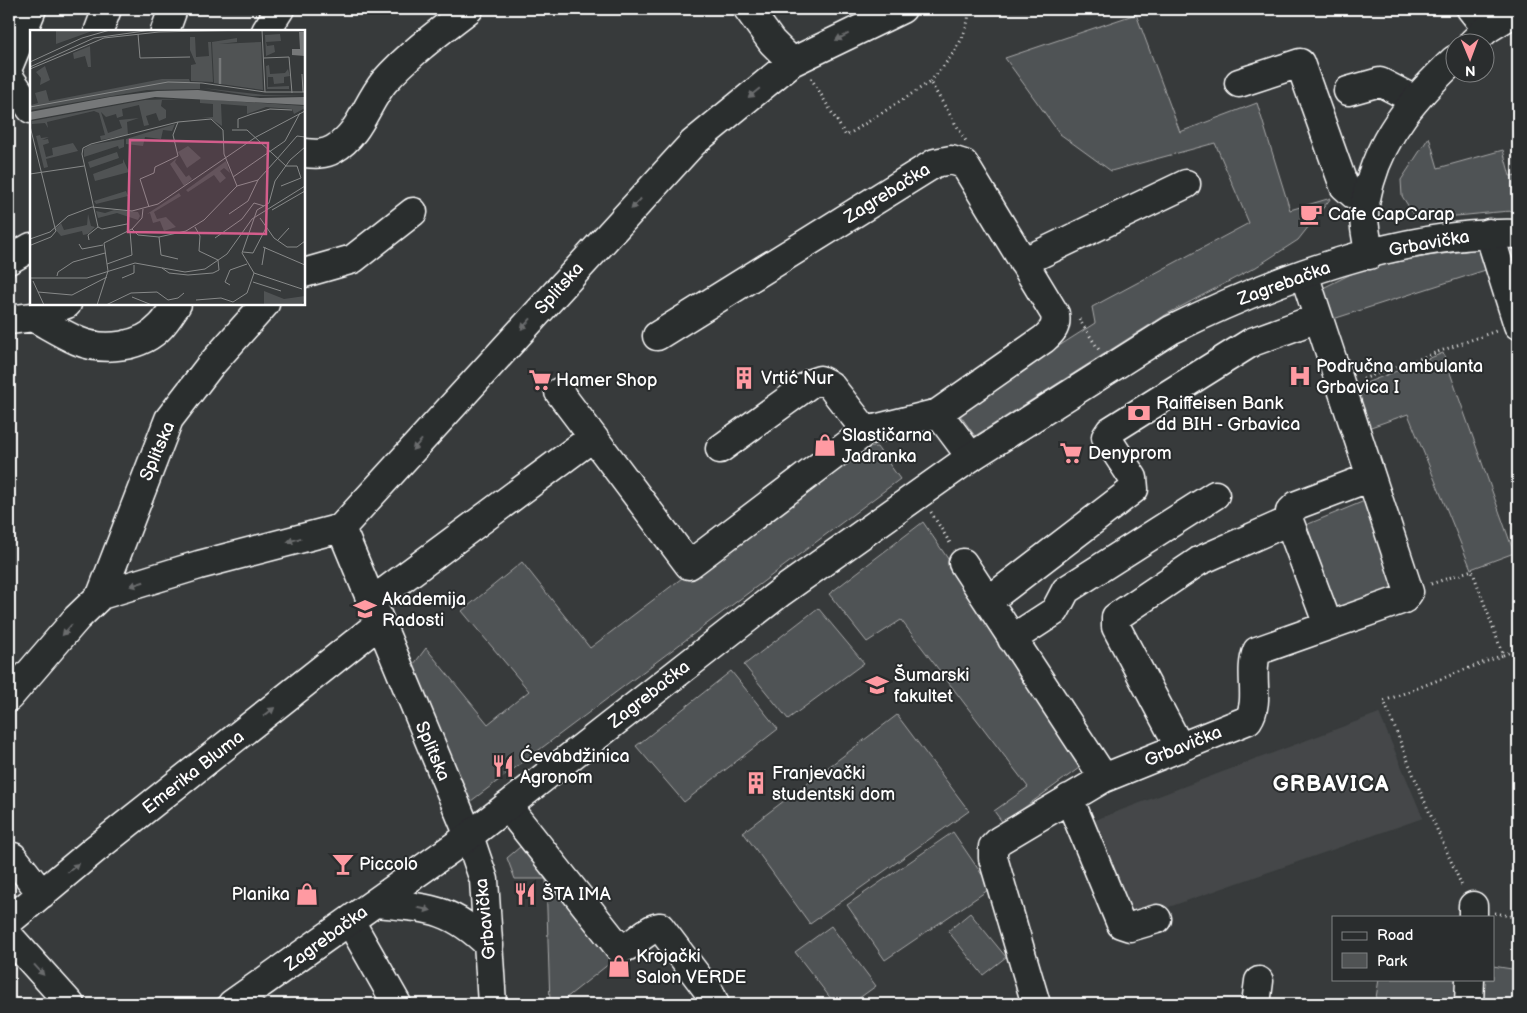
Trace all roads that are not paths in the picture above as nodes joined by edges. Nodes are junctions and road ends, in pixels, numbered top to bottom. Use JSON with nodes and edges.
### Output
{"nodes":[{"id":1,"x":32,"y":9,"type":"edge"},
{"id":2,"x":173,"y":9,"type":"edge"},
{"id":3,"x":280,"y":9,"type":"edge"},
{"id":4,"x":469,"y":9,"type":"edge"},
{"id":5,"x":748,"y":9,"type":"edge"},
{"id":6,"x":902,"y":9,"type":"edge"},
{"id":7,"x":1516,"y":10,"type":"edge"},
{"id":8,"x":872,"y":15,"type":"edge"},
{"id":9,"x":1477,"y":27,"type":"edge"},
{"id":10,"x":165,"y":30,"type":"edge"},
{"id":11,"x":267,"y":30,"type":"edge"},
{"id":12,"x":792,"y":62,"type":"junction"},
{"id":13,"x":9,"y":65,"type":"edge"},
{"id":14,"x":1444,"y":71,"type":"edge"},
{"id":15,"x":9,"y":77,"type":"edge"},
{"id":16,"x":1239,"y":83,"type":"dead end"},
{"id":17,"x":1348,"y":91,"type":"dead end"},
{"id":18,"x":1416,"y":100,"type":"junction"},
{"id":19,"x":30,"y":108,"type":"edge"},
{"id":20,"x":305,"y":153,"type":"edge"},
{"id":21,"x":1186,"y":184,"type":"dead end"},
{"id":22,"x":1365,"y":200,"type":"junction"},
{"id":23,"x":413,"y":212,"type":"dead end"},
{"id":24,"x":1489,"y":233,"type":"junction"},
{"id":25,"x":1518,"y":234,"type":"edge"},
{"id":26,"x":30,"y":248,"type":"edge"},
{"id":27,"x":1370,"y":254,"type":"junction"},
{"id":28,"x":9,"y":260,"type":"edge"},
{"id":29,"x":1023,"y":262,"type":"junction"},
{"id":30,"x":305,"y":274,"type":"edge"},
{"id":31,"x":1304,"y":274,"type":"junction"},
{"id":32,"x":64,"y":305,"type":"edge"},
{"id":33,"x":176,"y":305,"type":"edge"},
{"id":34,"x":264,"y":305,"type":"edge"},
{"id":35,"x":1318,"y":318,"type":"junction"},
{"id":36,"x":21,"y":319,"type":"edge"},
{"id":37,"x":1518,"y":324,"type":"edge"},
{"id":38,"x":657,"y":336,"type":"dead end"},
{"id":39,"x":559,"y":392,"type":"dead end"},
{"id":40,"x":938,"y":413,"type":"junction"},
{"id":41,"x":866,"y":431,"type":"junction"},
{"id":42,"x":593,"y":438,"type":"junction"},
{"id":43,"x":720,"y":449,"type":"dead end"},
{"id":44,"x":971,"y":457,"type":"junction"},
{"id":45,"x":1371,"y":477,"type":"junction"},
{"id":46,"x":1215,"y":495,"type":"dead end"},
{"id":47,"x":1289,"y":521,"type":"junction"},
{"id":48,"x":341,"y":528,"type":"junction"},
{"id":49,"x":963,"y":563,"type":"road end"},
{"id":50,"x":101,"y":595,"type":"junction"},
{"id":51,"x":988,"y":601,"type":"junction"},
{"id":52,"x":375,"y":613,"type":"junction"},
{"id":53,"x":1328,"y":625,"type":"junction"},
{"id":54,"x":1012,"y":639,"type":"junction"},
{"id":55,"x":9,"y":698,"type":"edge"},
{"id":56,"x":1180,"y":748,"type":"junction"},
{"id":57,"x":1104,"y":778,"type":"junction"},
{"id":58,"x":1069,"y":798,"type":"junction"},
{"id":59,"x":507,"y":806,"type":"junction"},
{"id":60,"x":469,"y":836,"type":"junction"},
{"id":61,"x":13,"y":857,"type":"dead end"},
{"id":62,"x":42,"y":894,"type":"junction"},
{"id":63,"x":376,"y":903,"type":"junction"},
{"id":64,"x":1157,"y":919,"type":"dead end"},
{"id":65,"x":350,"y":921,"type":"junction"},
{"id":66,"x":9,"y":922,"type":"edge"},
{"id":67,"x":9,"y":936,"type":"edge"},
{"id":68,"x":489,"y":945,"type":"junction"},
{"id":69,"x":1470,"y":980,"type":"edge"},
{"id":70,"x":70,"y":1004,"type":"edge"},
{"id":71,"x":232,"y":1004,"type":"edge"},
{"id":72,"x":397,"y":1004,"type":"edge"},
{"id":73,"x":492,"y":1004,"type":"edge"},
{"id":74,"x":715,"y":1004,"type":"edge"},
{"id":75,"x":1036,"y":1004,"type":"edge"},
{"id":76,"x":1469,"y":1004,"type":"edge"}],
"edges":[{"from":1,"to":13,"type":"street"},
{"from":2,"to":10,"type":"street"},
{"from":3,"to":11,"type":"street"},
{"from":4,"to":20,"type":"street"},
{"from":5,"to":12,"type":"street"},
{"from":6,"to":8,"type":"street","name":"Splitska"},
{"from":7,"to":9,"type":"street"},
{"from":8,"to":12,"type":"street","name":"Splitska","one_way":true},
{"from":12,"to":48,"type":"street","name":"Splitska","one_way":true},
{"from":14,"to":18,"type":"street"},
{"from":15,"to":19,"type":"street"},
{"from":16,"to":22,"type":"street"},
{"from":17,"to":18,"type":"street"},
{"from":18,"to":22,"type":"street"},
{"from":21,"to":29,"type":"street"},
{"from":22,"to":27,"type":"street"},
{"from":23,"to":30,"type":"street"},
{"from":24,"to":25,"type":"street","name":"Grbavička"},
{"from":24,"to":27,"type":"street","name":"Grbavička"},
{"from":24,"to":37,"type":"street","name":"Grbavička"},
{"from":26,"to":28,"type":"street"},
{"from":27,"to":31,"type":"street","name":"Zagrebačka"},
{"from":29,"to":38,"type":"street","name":"Zagrebačka"},
{"from":29,"to":40,"type":"street","name":"Zagrebačka"},
{"from":31,"to":35,"type":"street"},
{"from":31,"to":44,"type":"street","name":"Zagrebačka"},
{"from":32,"to":36,"type":"street"},
{"from":33,"to":36,"type":"street"},
{"from":34,"to":50,"type":"street","name":"Splitska"},
{"from":35,"to":45,"type":"street"},
{"from":35,"to":51,"type":"street"},
{"from":39,"to":42,"type":"street","name":"Zagrebačka"},
{"from":40,"to":41,"type":"street","name":"Zagrebačka"},
{"from":40,"to":44,"type":"street"},
{"from":41,"to":42,"type":"street","name":"Zagrebačka"},
{"from":41,"to":43,"type":"street"},
{"from":42,"to":52,"type":"street"},
{"from":44,"to":59,"type":"street","name":"Zagrebačka"},
{"from":45,"to":47,"type":"street"},
{"from":45,"to":53,"type":"street","name":"Grbavička"},
{"from":46,"to":54,"type":"street"},
{"from":47,"to":53,"type":"street"},
{"from":47,"to":56,"type":"street"},
{"from":48,"to":50,"type":"street","name":"Splitska","one_way":true},
{"from":48,"to":52,"type":"street","name":"Splitska"},
{"from":49,"to":51,"type":"street"},
{"from":50,"to":55,"type":"street","name":"Splitska","one_way":true},
{"from":51,"to":54,"type":"street"},
{"from":52,"to":60,"type":"street","name":"Splitska"},
{"from":62,"to":52,"type":"street","name":"Emerika Bluma","one_way":true},
{"from":53,"to":56,"type":"street","name":"Grbavička"},
{"from":54,"to":57,"type":"street"},
{"from":56,"to":57,"type":"street","name":"Grbavička"},
{"from":57,"to":58,"type":"street","name":"Grbavička"},
{"from":58,"to":64,"type":"street"},
{"from":58,"to":75,"type":"street","name":"Grbavička"},
{"from":59,"to":60,"type":"street","name":"Zagrebačka"},
{"from":59,"to":74,"type":"street"},
{"from":60,"to":63,"type":"street","name":"Zagrebačka"},
{"from":60,"to":68,"type":"street","name":"Grbavička"},
{"from":61,"to":62,"type":"street"},
{"from":62,"to":66,"type":"street","name":"Emerika Bluma"},
{"from":63,"to":65,"type":"street","name":"Zagrebačka"},
{"from":63,"to":68,"type":"street","one_way":true},
{"from":65,"to":71,"type":"street","name":"Zagrebačka"},
{"from":65,"to":72,"type":"street"},
{"from":67,"to":70,"type":"street","one_way":true},
{"from":68,"to":73,"type":"street","name":"Grbavička"},
{"from":69,"to":76,"type":"street"}]}
